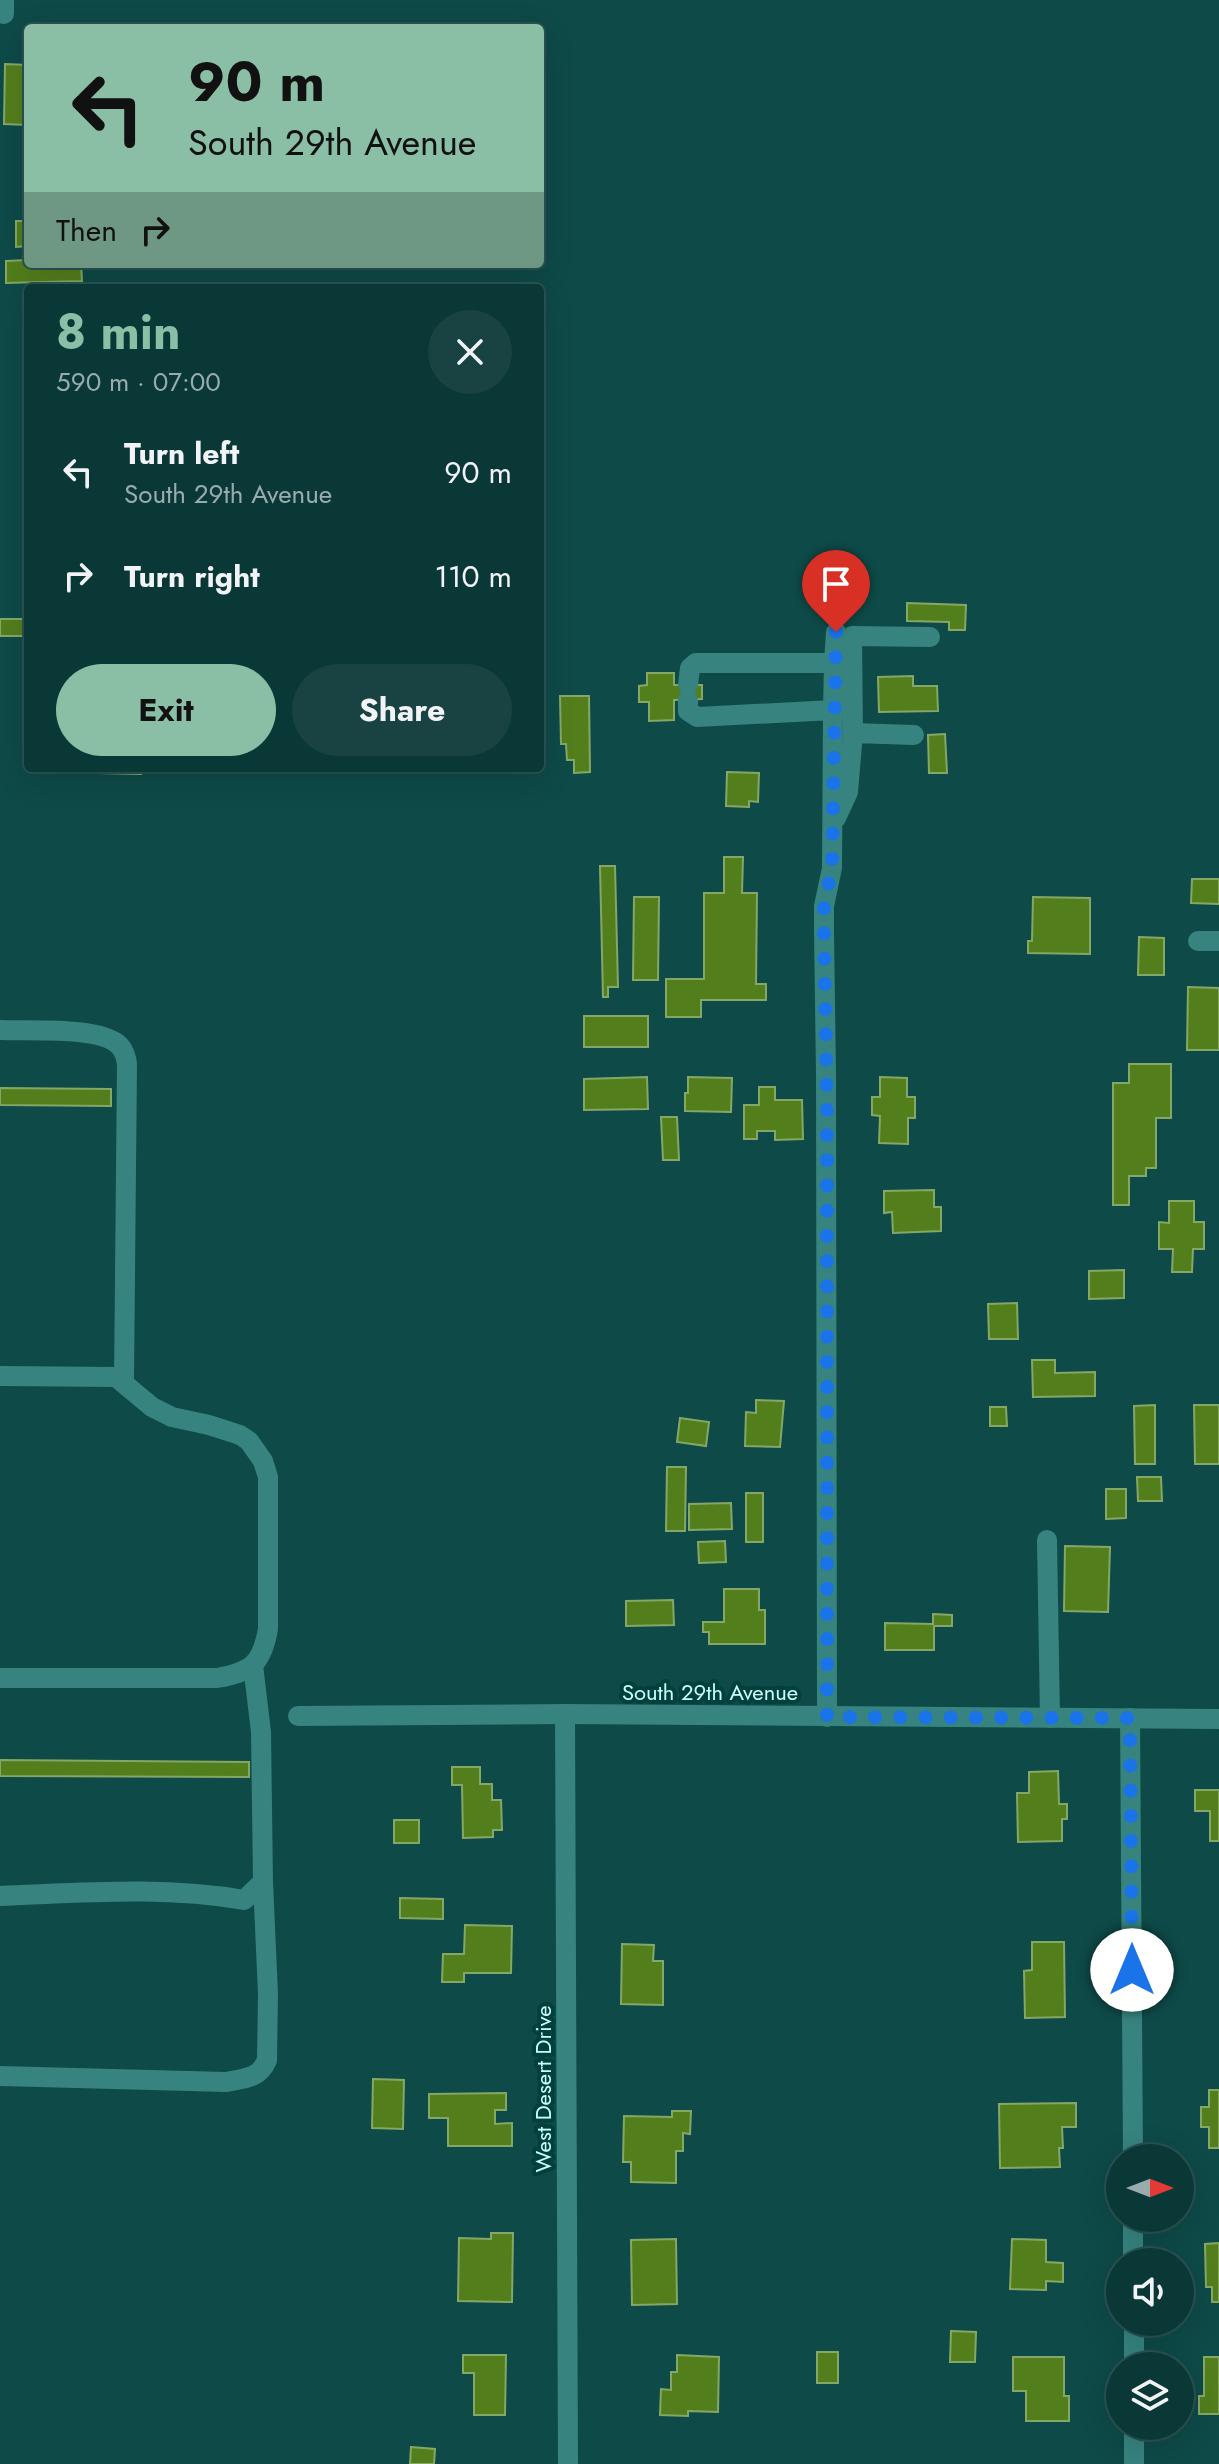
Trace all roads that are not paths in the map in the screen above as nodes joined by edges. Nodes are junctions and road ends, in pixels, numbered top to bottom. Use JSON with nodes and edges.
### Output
{"nodes":[{"id":1,"x":836,"y":632,"type":"dead end"},
{"id":2,"x":930,"y":637,"type":"dead end"},
{"id":3,"x":834,"y":663,"type":"junction"},
{"id":4,"x":833,"y":710,"type":"junction"},
{"id":5,"x":853,"y":733,"type":"junction"},
{"id":6,"x":914,"y":735,"type":"dead end"},
{"id":7,"x":833,"y":826,"type":"junction"},
{"id":8,"x":0,"y":1030,"type":"edge"},
{"id":9,"x":0,"y":1376,"type":"edge"},
{"id":10,"x":124,"y":1381,"type":"junction"},
{"id":11,"x":1047,"y":1540,"type":"dead end"},
{"id":12,"x":253,"y":1665,"type":"junction"},
{"id":13,"x":0,"y":1678,"type":"edge"},
{"id":14,"x":565,"y":1714,"type":"junction"},
{"id":15,"x":298,"y":1716,"type":"dead end"},
{"id":16,"x":827,"y":1717,"type":"junction"},
{"id":17,"x":1050,"y":1718,"type":"junction"},
{"id":18,"x":1130,"y":1718,"type":"junction"},
{"id":19,"x":1219,"y":1719,"type":"edge"},
{"id":20,"x":263,"y":1882,"type":"junction"},
{"id":21,"x":0,"y":1896,"type":"edge"},
{"id":22,"x":0,"y":2076,"type":"edge"},
{"id":23,"x":1133,"y":2144,"type":"edge"},
{"id":24,"x":1134,"y":2440,"type":"edge"},
{"id":25,"x":568,"y":2464,"type":"edge"},
{"id":26,"x":1134,"y":2464,"type":"edge"}],
"edges":[{"from":1,"to":3,"type":"street"},
{"from":2,"to":5,"type":"street"},
{"from":3,"to":4,"type":"street"},
{"from":3,"to":4,"type":"street"},
{"from":4,"to":7,"type":"street"},
{"from":5,"to":6,"type":"street"},
{"from":5,"to":7,"type":"street"},
{"from":7,"to":16,"type":"street"},
{"from":8,"to":10,"type":"street"},
{"from":9,"to":10,"type":"street"},
{"from":10,"to":12,"type":"street"},
{"from":11,"to":17,"type":"street"},
{"from":12,"to":13,"type":"street"},
{"from":12,"to":20,"type":"street"},
{"from":14,"to":15,"type":"street","name":"South 29th Avenue"},
{"from":14,"to":16,"type":"street","name":"South 29th Avenue"},
{"from":14,"to":25,"type":"street","name":"West Desert Drive"},
{"from":16,"to":17,"type":"street","name":"South 29th Avenue"},
{"from":17,"to":18,"type":"street","name":"South 29th Avenue"},
{"from":18,"to":19,"type":"street","name":"South 29th Avenue"},
{"from":18,"to":23,"type":"street"},
{"from":20,"to":21,"type":"street"},
{"from":20,"to":22,"type":"street"},
{"from":24,"to":26,"type":"street"}]}
